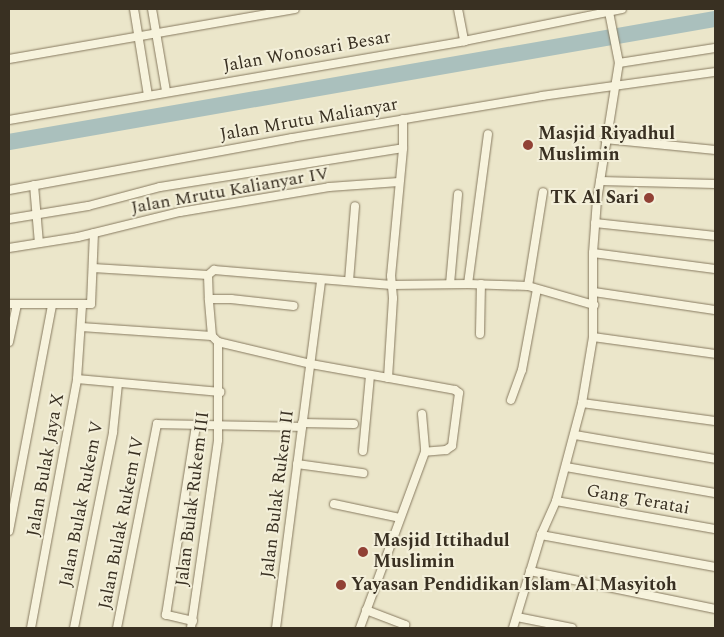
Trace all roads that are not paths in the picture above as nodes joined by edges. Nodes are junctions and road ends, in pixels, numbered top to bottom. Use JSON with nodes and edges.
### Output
{"nodes":[{"id":1,"x":134,"y":9,"type":"edge"},
{"id":2,"x":152,"y":9,"type":"edge"},
{"id":3,"x":295,"y":9,"type":"edge"},
{"id":4,"x":458,"y":9,"type":"edge"},
{"id":5,"x":622,"y":9,"type":"edge"},
{"id":6,"x":609,"y":12,"type":"junction"},
{"id":7,"x":156,"y":34,"type":"junction"},
{"id":8,"x":138,"y":37,"type":"junction"},
{"id":9,"x":464,"y":41,"type":"junction"},
{"id":10,"x":715,"y":48,"type":"edge"},
{"id":11,"x":9,"y":59,"type":"edge"},
{"id":12,"x":618,"y":60,"type":"junction"},
{"id":13,"x":715,"y":72,"type":"edge"},
{"id":14,"x":616,"y":85,"type":"junction"},
{"id":15,"x":166,"y":91,"type":"junction"},
{"id":16,"x":148,"y":95,"type":"junction"},
{"id":17,"x":403,"y":119,"type":"junction"},
{"id":18,"x":9,"y":120,"type":"edge"},
{"id":19,"x":488,"y":134,"type":"dead end"},
{"id":20,"x":605,"y":139,"type":"junction"},
{"id":21,"x":403,"y":148,"type":"junction"},
{"id":22,"x":715,"y":150,"type":"edge"},
{"id":23,"x":600,"y":181,"type":"junction"},
{"id":24,"x":399,"y":182,"type":"junction"},
{"id":25,"x":715,"y":184,"type":"edge"},
{"id":26,"x":34,"y":185,"type":"junction"},
{"id":27,"x":9,"y":190,"type":"edge"},
{"id":28,"x":542,"y":192,"type":"dead end"},
{"id":29,"x":458,"y":194,"type":"dead end"},
{"id":30,"x":355,"y":206,"type":"dead end"},
{"id":31,"x":36,"y":214,"type":"junction"},
{"id":32,"x":9,"y":219,"type":"edge"},
{"id":33,"x":595,"y":223,"type":"junction"},
{"id":34,"x":94,"y":233,"type":"junction"},
{"id":35,"x":715,"y":236,"type":"edge"},
{"id":36,"x":39,"y":243,"type":"junction"},
{"id":37,"x":9,"y":248,"type":"edge"},
{"id":38,"x":593,"y":252,"type":"junction"},
{"id":39,"x":93,"y":268,"type":"junction"},
{"id":40,"x":715,"y":269,"type":"edge"},
{"id":41,"x":208,"y":275,"type":"junction"},
{"id":42,"x":321,"y":280,"type":"junction"},
{"id":43,"x":349,"y":281,"type":"junction"},
{"id":44,"x":450,"y":284,"type":"junction"},
{"id":45,"x":468,"y":284,"type":"junction"},
{"id":46,"x":481,"y":284,"type":"junction"},
{"id":47,"x":391,"y":285,"type":"junction"},
{"id":48,"x":528,"y":286,"type":"junction"},
{"id":49,"x":537,"y":289,"type":"junction"},
{"id":50,"x":594,"y":292,"type":"junction"},
{"id":51,"x":209,"y":299,"type":"junction"},
{"id":52,"x":13,"y":304,"type":"edge"},
{"id":53,"x":52,"y":305,"type":"junction"},
{"id":54,"x":592,"y":305,"type":"junction"},
{"id":55,"x":82,"y":306,"type":"junction"},
{"id":56,"x":294,"y":306,"type":"dead end"},
{"id":57,"x":715,"y":310,"type":"edge"},
{"id":58,"x":81,"y":326,"type":"junction"},
{"id":59,"x":480,"y":334,"type":"dead end"},
{"id":60,"x":212,"y":336,"type":"junction"},
{"id":61,"x":593,"y":337,"type":"junction"},
{"id":62,"x":9,"y":342,"type":"edge"},
{"id":63,"x":218,"y":342,"type":"junction"},
{"id":64,"x":715,"y":354,"type":"edge"},
{"id":65,"x":310,"y":364,"type":"junction"},
{"id":66,"x":370,"y":375,"type":"junction"},
{"id":67,"x":388,"y":378,"type":"junction"},
{"id":68,"x":77,"y":379,"type":"junction"},
{"id":69,"x":118,"y":384,"type":"junction"},
{"id":70,"x":220,"y":392,"type":"junction"},
{"id":71,"x":511,"y":400,"type":"dead end"},
{"id":72,"x":582,"y":404,"type":"junction"},
{"id":73,"x":422,"y":414,"type":"dead end"},
{"id":74,"x":715,"y":421,"type":"edge"},
{"id":75,"x":354,"y":424,"type":"dead end"},
{"id":76,"x":302,"y":425,"type":"junction"},
{"id":77,"x":196,"y":426,"type":"junction"},
{"id":78,"x":219,"y":427,"type":"junction"},
{"id":79,"x":575,"y":435,"type":"junction"},
{"id":80,"x":363,"y":451,"type":"dead end"},
{"id":81,"x":425,"y":452,"type":"junction"},
{"id":82,"x":715,"y":459,"type":"edge"},
{"id":83,"x":297,"y":464,"type":"junction"},
{"id":84,"x":566,"y":467,"type":"junction"},
{"id":85,"x":363,"y":473,"type":"dead end"},
{"id":86,"x":715,"y":493,"type":"edge"},
{"id":87,"x":556,"y":501,"type":"junction"},
{"id":88,"x":334,"y":504,"type":"dead end"},
{"id":89,"x":400,"y":518,"type":"junction"},
{"id":90,"x":715,"y":529,"type":"edge"},
{"id":91,"x":9,"y":531,"type":"edge"},
{"id":92,"x":541,"y":535,"type":"junction"},
{"id":93,"x":715,"y":567,"type":"edge"},
{"id":94,"x":530,"y":571,"type":"junction"},
{"id":95,"x":715,"y":609,"type":"edge"},
{"id":96,"x":366,"y":610,"type":"junction"},
{"id":97,"x":517,"y":617,"type":"junction"},
{"id":98,"x":192,"y":625,"type":"edge"},
{"id":99,"x":404,"y":626,"type":"edge"},
{"id":100,"x":30,"y":628,"type":"edge"},
{"id":101,"x":74,"y":628,"type":"edge"},
{"id":102,"x":117,"y":628,"type":"edge"},
{"id":103,"x":276,"y":628,"type":"edge"},
{"id":104,"x":360,"y":628,"type":"edge"},
{"id":105,"x":513,"y":628,"type":"edge"},
{"id":106,"x":572,"y":628,"type":"edge"}],
"edges":[{"from":1,"to":8,"type":"street"},
{"from":2,"to":7,"type":"street"},
{"from":3,"to":7,"type":"street"},
{"from":4,"to":9,"type":"street"},
{"from":5,"to":6,"type":"street","name":"Jalan Wonosari Besar"},
{"from":6,"to":9,"type":"street","name":"Jalan Wonosari Besar"},
{"from":6,"to":12,"type":"street"},
{"from":7,"to":8,"type":"street"},
{"from":7,"to":15,"type":"street"},
{"from":8,"to":11,"type":"street"},
{"from":8,"to":16,"type":"street"},
{"from":9,"to":15,"type":"street","name":"Jalan Wonosari Besar"},
{"from":10,"to":12,"type":"street"},
{"from":12,"to":14,"type":"street"},
{"from":13,"to":14,"type":"street","name":"Jalan Mrutu Malianyar"},
{"from":14,"to":17,"type":"street","name":"Jalan Mrutu Malianyar"},
{"from":14,"to":20,"type":"street"},
{"from":15,"to":16,"type":"street","name":"Jalan Wonosari Besar"},
{"from":16,"to":18,"type":"street","name":"Jalan Wonosari Besar"},
{"from":17,"to":21,"type":"street"},
{"from":17,"to":26,"type":"street","name":"Jalan Mrutu Malianyar"},
{"from":19,"to":45,"type":"street"},
{"from":20,"to":22,"type":"street"},
{"from":20,"to":23,"type":"street"},
{"from":21,"to":24,"type":"street"},
{"from":21,"to":31,"type":"street"},
{"from":23,"to":25,"type":"street"},
{"from":23,"to":33,"type":"street"},
{"from":24,"to":34,"type":"street","name":"Jalan Mrutu Kalianyar IV"},
{"from":24,"to":47,"type":"street"},
{"from":26,"to":27,"type":"street","name":"Jalan Mrutu Malianyar"},
{"from":26,"to":31,"type":"street"},
{"from":28,"to":48,"type":"street"},
{"from":29,"to":44,"type":"street"},
{"from":30,"to":43,"type":"street"},
{"from":31,"to":32,"type":"street"},
{"from":31,"to":36,"type":"street"},
{"from":33,"to":35,"type":"street"},
{"from":33,"to":38,"type":"street"},
{"from":34,"to":36,"type":"street","name":"Jalan Mrutu Kalianyar IV"},
{"from":34,"to":39,"type":"street"},
{"from":36,"to":37,"type":"street","name":"Jalan Mrutu Kalianyar IV"},
{"from":38,"to":40,"type":"street"},
{"from":38,"to":50,"type":"street"},
{"from":39,"to":41,"type":"street"},
{"from":39,"to":55,"type":"street"},
{"from":41,"to":42,"type":"street"},
{"from":41,"to":51,"type":"street"},
{"from":42,"to":43,"type":"street"},
{"from":42,"to":65,"type":"street","name":"Jalan Bulak Rukem II"},
{"from":43,"to":47,"type":"street"},
{"from":44,"to":45,"type":"street"},
{"from":44,"to":47,"type":"street"},
{"from":45,"to":46,"type":"street"},
{"from":46,"to":48,"type":"street"},
{"from":46,"to":59,"type":"street"},
{"from":47,"to":67,"type":"street"},
{"from":48,"to":49,"type":"street"},
{"from":49,"to":54,"type":"street"},
{"from":49,"to":71,"type":"street"},
{"from":50,"to":54,"type":"street"},
{"from":50,"to":57,"type":"street"},
{"from":51,"to":56,"type":"street"},
{"from":51,"to":60,"type":"street"},
{"from":52,"to":53,"type":"street"},
{"from":52,"to":62,"type":"street"},
{"from":53,"to":55,"type":"street"},
{"from":53,"to":91,"type":"street"},
{"from":54,"to":61,"type":"street"},
{"from":55,"to":58,"type":"street","name":"Jalan Bulak Jaya X"},
{"from":58,"to":60,"type":"street"},
{"from":58,"to":68,"type":"street","name":"Jalan Bulak Jaya X"},
{"from":60,"to":63,"type":"street"},
{"from":61,"to":64,"type":"street"},
{"from":61,"to":72,"type":"street"},
{"from":63,"to":65,"type":"street"},
{"from":63,"to":70,"type":"street","name":"Jalan Bulak Rukem III"},
{"from":65,"to":66,"type":"street"},
{"from":65,"to":76,"type":"street","name":"Jalan Bulak Rukem II"},
{"from":66,"to":67,"type":"street"},
{"from":66,"to":80,"type":"street"},
{"from":67,"to":81,"type":"street"},
{"from":68,"to":69,"type":"street"},
{"from":68,"to":100,"type":"street","name":"Jalan Bulak Jaya X"},
{"from":69,"to":70,"type":"street"},
{"from":69,"to":101,"type":"street","name":"Jalan Bulak Rukem V"},
{"from":70,"to":78,"type":"street","name":"Jalan Bulak Rukem III"},
{"from":72,"to":74,"type":"street"},
{"from":72,"to":79,"type":"street"},
{"from":73,"to":81,"type":"street"},
{"from":75,"to":76,"type":"street"},
{"from":76,"to":78,"type":"street"},
{"from":76,"to":83,"type":"street","name":"Jalan Bulak Rukem II"},
{"from":77,"to":78,"type":"street"},
{"from":77,"to":98,"type":"street"},
{"from":77,"to":102,"type":"street","name":"Jalan Bulak Rukem IV"},
{"from":78,"to":98,"type":"street","name":"Jalan Bulak Rukem III"},
{"from":79,"to":82,"type":"street"},
{"from":79,"to":84,"type":"street"},
{"from":81,"to":89,"type":"street"},
{"from":83,"to":85,"type":"street"},
{"from":83,"to":103,"type":"street","name":"Jalan Bulak Rukem II"},
{"from":84,"to":86,"type":"street"},
{"from":84,"to":87,"type":"street"},
{"from":87,"to":90,"type":"street","name":"Gang Teratai"},
{"from":87,"to":92,"type":"street"},
{"from":88,"to":89,"type":"street"},
{"from":89,"to":96,"type":"street"},
{"from":92,"to":93,"type":"street"},
{"from":92,"to":94,"type":"street"},
{"from":94,"to":95,"type":"street"},
{"from":94,"to":97,"type":"street"},
{"from":96,"to":99,"type":"street"},
{"from":96,"to":104,"type":"street"},
{"from":97,"to":105,"type":"street"},
{"from":97,"to":106,"type":"street"}]}
